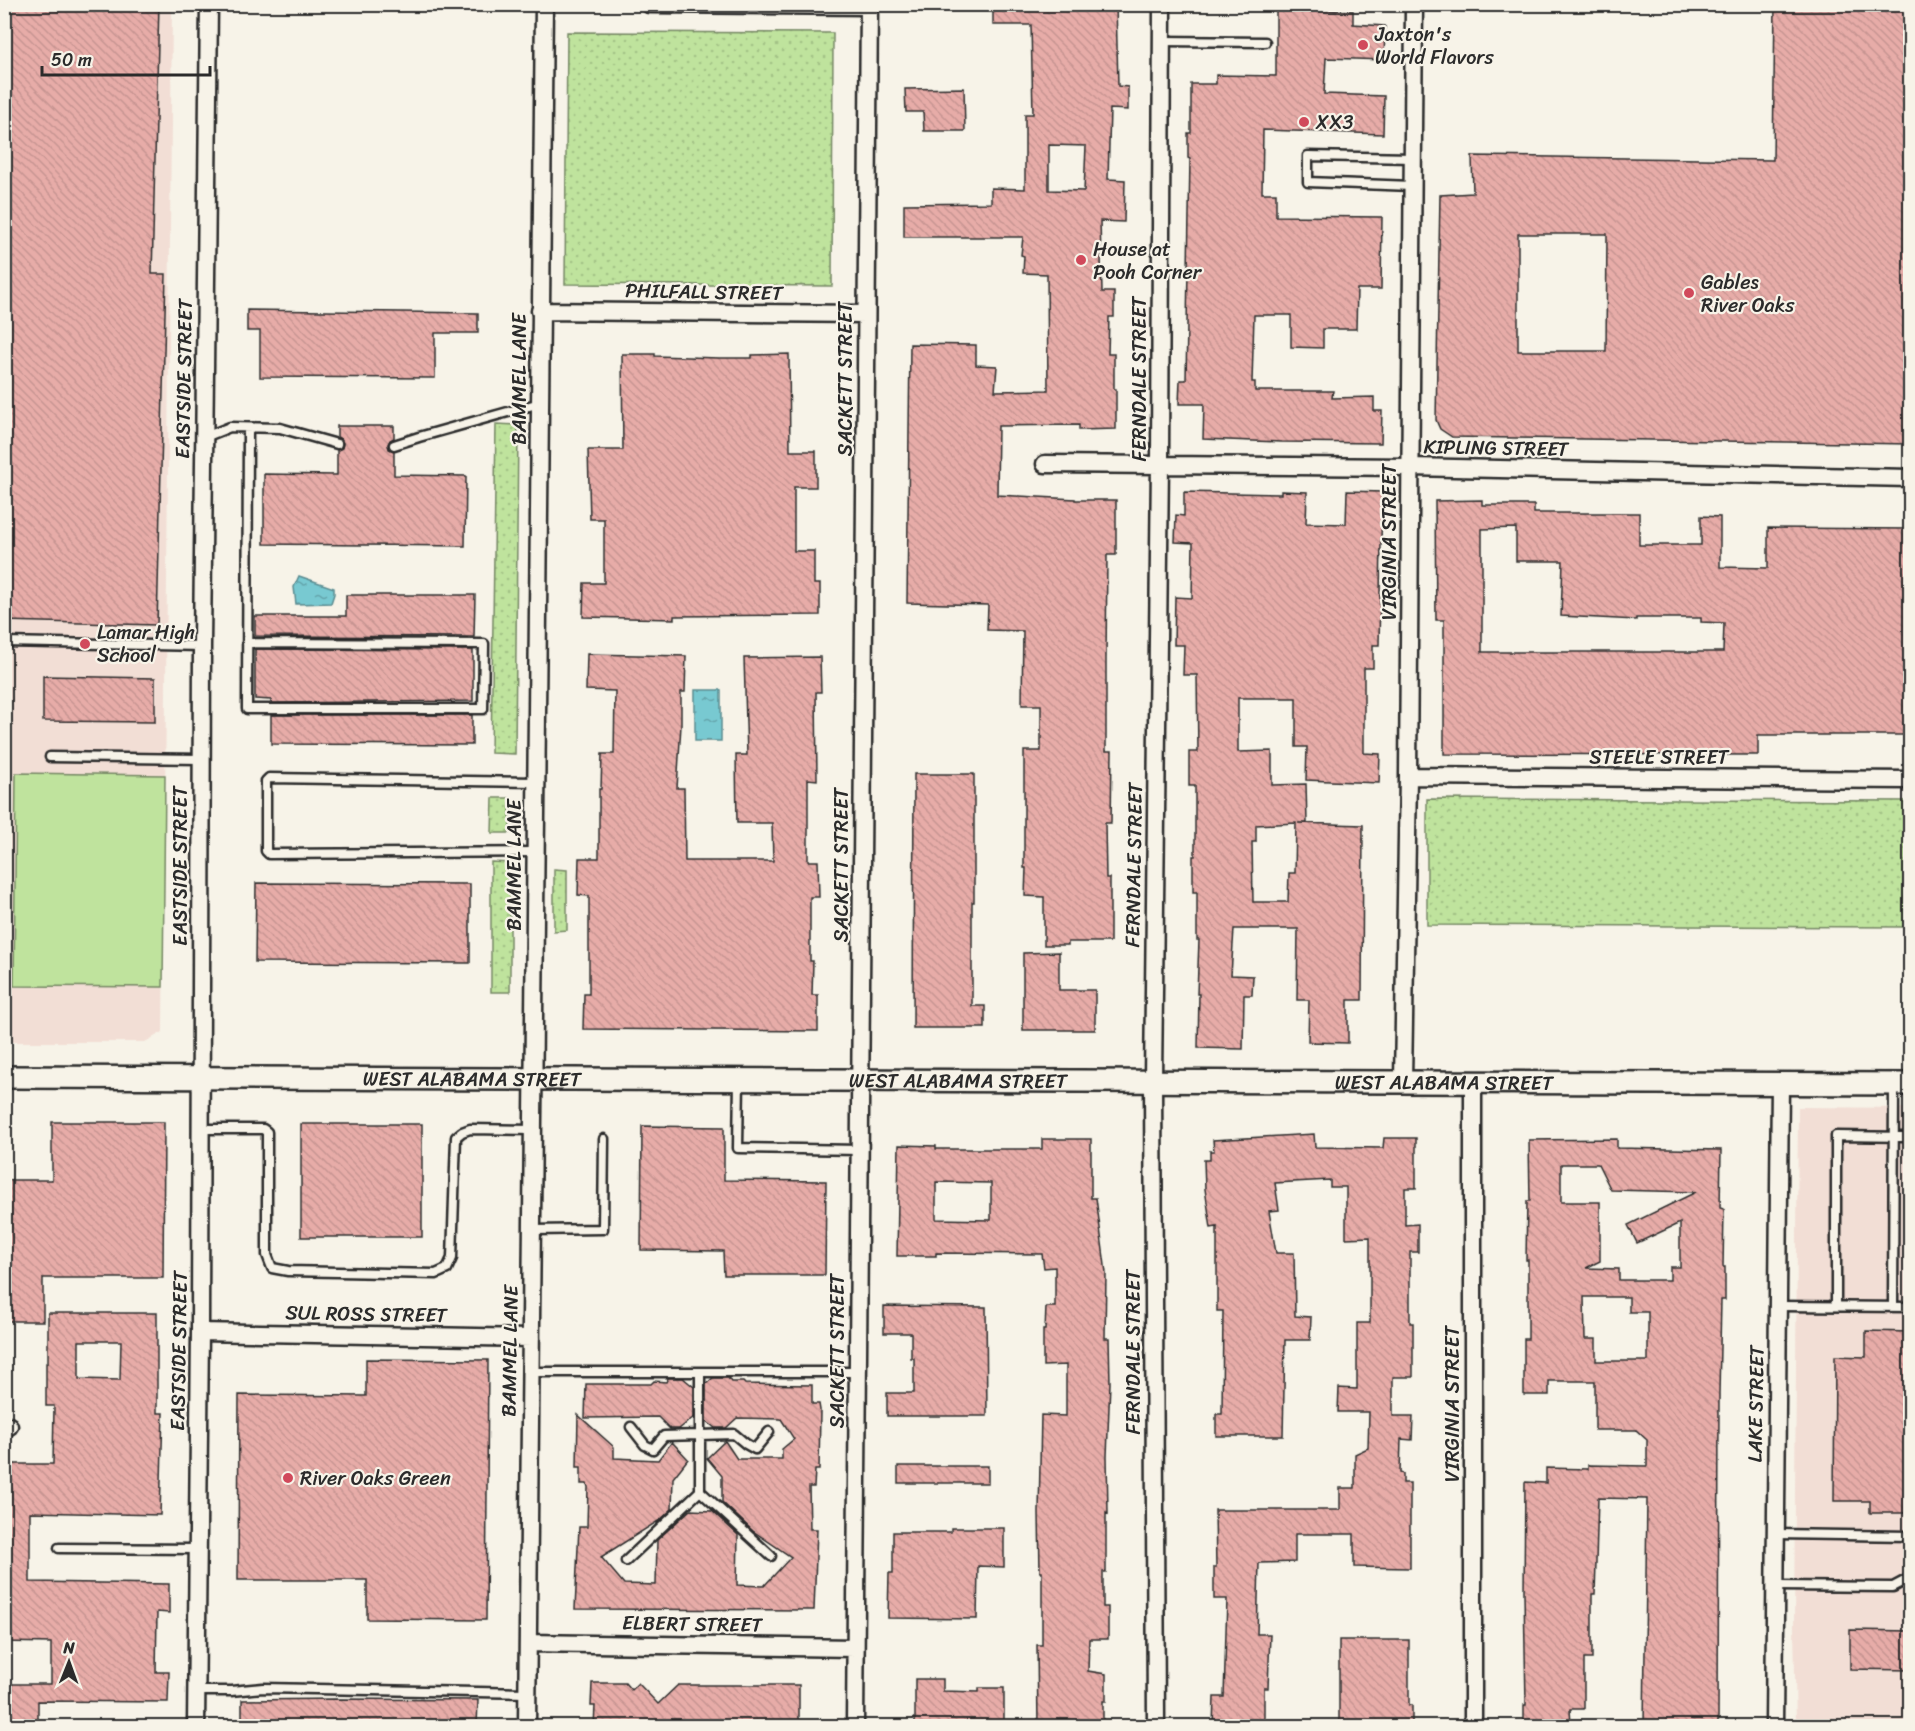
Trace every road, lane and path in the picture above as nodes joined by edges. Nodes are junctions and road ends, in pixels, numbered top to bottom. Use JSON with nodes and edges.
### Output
{"nodes":[{"id":1,"x":208,"y":4,"type":"edge"},
{"id":2,"x":544,"y":4,"type":"edge"},
{"id":3,"x":649,"y":4,"type":"edge"},
{"id":4,"x":1162,"y":4,"type":"edge"},
{"id":5,"x":1414,"y":4,"type":"edge"},
{"id":6,"x":869,"y":5,"type":"edge"},
{"id":7,"x":1162,"y":41,"type":"junction"},
{"id":8,"x":1265,"y":42,"type":"dead end"},
{"id":9,"x":1413,"y":158,"type":"junction"},
{"id":10,"x":1412,"y":186,"type":"junction"},
{"id":11,"x":540,"y":311,"type":"junction"},
{"id":12,"x":866,"y":314,"type":"junction"},
{"id":13,"x":540,"y":403,"type":"junction"},
{"id":14,"x":248,"y":428,"type":"junction"},
{"id":15,"x":205,"y":437,"type":"junction"},
{"id":16,"x":337,"y":444,"type":"dead end"},
{"id":17,"x":394,"y":445,"type":"dead end"},
{"id":18,"x":1045,"y":464,"type":"dead end"},
{"id":19,"x":1160,"y":464,"type":"junction"},
{"id":20,"x":1410,"y":467,"type":"junction"},
{"id":21,"x":1911,"y":478,"type":"edge"},
{"id":22,"x":4,"y":642,"type":"edge"},
{"id":23,"x":247,"y":643,"type":"junction"},
{"id":24,"x":202,"y":646,"type":"junction"},
{"id":25,"x":50,"y":757,"type":"dead end"},
{"id":26,"x":201,"y":759,"type":"junction"},
{"id":27,"x":1408,"y":776,"type":"junction"},
{"id":28,"x":1911,"y":780,"type":"edge"},
{"id":29,"x":536,"y":782,"type":"junction"},
{"id":30,"x":535,"y":852,"type":"junction"},
{"id":31,"x":4,"y":1077,"type":"edge"},
{"id":32,"x":202,"y":1077,"type":"junction"},
{"id":33,"x":534,"y":1078,"type":"junction"},
{"id":34,"x":739,"y":1079,"type":"junction"},
{"id":35,"x":861,"y":1079,"type":"junction"},
{"id":36,"x":1153,"y":1080,"type":"junction"},
{"id":37,"x":1403,"y":1081,"type":"junction"},
{"id":38,"x":1473,"y":1082,"type":"junction"},
{"id":39,"x":1780,"y":1083,"type":"junction"},
{"id":40,"x":1902,"y":1084,"type":"edge"},
{"id":41,"x":201,"y":1129,"type":"junction"},
{"id":42,"x":533,"y":1130,"type":"junction"},
{"id":43,"x":1895,"y":1137,"type":"junction"},
{"id":44,"x":1911,"y":1137,"type":"edge"},
{"id":45,"x":604,"y":1139,"type":"dead end"},
{"id":46,"x":860,"y":1150,"type":"junction"},
{"id":47,"x":533,"y":1230,"type":"junction"},
{"id":48,"x":1778,"y":1306,"type":"junction"},
{"id":49,"x":1836,"y":1306,"type":"junction"},
{"id":50,"x":1893,"y":1307,"type":"junction"},
{"id":51,"x":1911,"y":1307,"type":"edge"},
{"id":52,"x":200,"y":1332,"type":"junction"},
{"id":53,"x":531,"y":1338,"type":"junction"},
{"id":54,"x":531,"y":1372,"type":"junction"},
{"id":55,"x":700,"y":1372,"type":"junction"},
{"id":56,"x":858,"y":1372,"type":"junction"},
{"id":57,"x":631,"y":1427,"type":"dead end"},
{"id":58,"x":770,"y":1432,"type":"dead end"},
{"id":59,"x":700,"y":1434,"type":"junction"},
{"id":60,"x":700,"y":1491,"type":"junction"},
{"id":61,"x":1776,"y":1534,"type":"junction"},
{"id":62,"x":1911,"y":1536,"type":"edge"},
{"id":63,"x":59,"y":1548,"type":"dead end"},
{"id":64,"x":198,"y":1549,"type":"junction"},
{"id":65,"x":771,"y":1556,"type":"dead end"},
{"id":66,"x":626,"y":1561,"type":"dead end"},
{"id":67,"x":1911,"y":1578,"type":"edge"},
{"id":68,"x":1776,"y":1586,"type":"junction"},
{"id":69,"x":528,"y":1643,"type":"junction"},
{"id":70,"x":855,"y":1648,"type":"junction"},
{"id":71,"x":197,"y":1691,"type":"junction"},
{"id":72,"x":527,"y":1693,"type":"junction"},
{"id":73,"x":196,"y":1726,"type":"edge"},
{"id":74,"x":527,"y":1726,"type":"edge"},
{"id":75,"x":855,"y":1726,"type":"edge"},
{"id":76,"x":1156,"y":1726,"type":"edge"},
{"id":77,"x":1473,"y":1726,"type":"edge"},
{"id":78,"x":1774,"y":1726,"type":"edge"}],
"edges":[{"from":1,"to":15,"type":"street","name":"EASTSIDE STREET"},
{"from":2,"to":11,"type":"street","name":"BAMMEL LANE"},
{"from":3,"to":6,"type":"street"},
{"from":4,"to":7,"type":"street","name":"FERNDALE STREET"},
{"from":5,"to":9,"type":"street","name":"VIRGINIA STREET"},
{"from":6,"to":12,"type":"street","name":"SACKETT STREET"},
{"from":7,"to":8,"type":"lane"},
{"from":7,"to":19,"type":"street","name":"FERNDALE STREET"},
{"from":9,"to":10,"type":"street","name":"VIRGINIA STREET"},
{"from":9,"to":10,"type":"lane"},
{"from":10,"to":20,"type":"street","name":"VIRGINIA STREET"},
{"from":11,"to":12,"type":"street","name":"PHILFALL STREET"},
{"from":11,"to":13,"type":"street","name":"BAMMEL LANE"},
{"from":12,"to":35,"type":"street","name":"SACKETT STREET"},
{"from":13,"to":17,"type":"lane"},
{"from":13,"to":29,"type":"street","name":"BAMMEL LANE"},
{"from":14,"to":15,"type":"lane"},
{"from":14,"to":16,"type":"lane"},
{"from":14,"to":23,"type":"lane"},
{"from":15,"to":24,"type":"street","name":"EASTSIDE STREET"},
{"from":18,"to":19,"type":"street","name":"KIPLING STREET"},
{"from":19,"to":20,"type":"street","name":"KIPLING STREET"},
{"from":19,"to":36,"type":"street","name":"FERNDALE STREET"},
{"from":20,"to":21,"type":"street","name":"KIPLING STREET"},
{"from":20,"to":27,"type":"street","name":"VIRGINIA STREET"},
{"from":22,"to":24,"type":"lane"},
{"from":23,"to":23,"type":"lane"},
{"from":24,"to":26,"type":"street","name":"EASTSIDE STREET"},
{"from":25,"to":26,"type":"lane"},
{"from":26,"to":32,"type":"street","name":"EASTSIDE STREET"},
{"from":27,"to":28,"type":"street","name":"STEELE STREET"},
{"from":27,"to":37,"type":"street","name":"VIRGINIA STREET"},
{"from":29,"to":30,"type":"street","name":"BAMMEL LANE"},
{"from":29,"to":30,"type":"lane"},
{"from":30,"to":33,"type":"street","name":"BAMMEL LANE"},
{"from":31,"to":32,"type":"street","name":"WEST ALABAMA STREET"},
{"from":32,"to":33,"type":"street","name":"WEST ALABAMA STREET"},
{"from":32,"to":41,"type":"street","name":"EASTSIDE STREET"},
{"from":33,"to":34,"type":"street","name":"WEST ALABAMA STREET"},
{"from":33,"to":42,"type":"street","name":"BAMMEL LANE"},
{"from":34,"to":35,"type":"street","name":"WEST ALABAMA STREET"},
{"from":34,"to":46,"type":"lane"},
{"from":35,"to":36,"type":"street","name":"WEST ALABAMA STREET"},
{"from":35,"to":46,"type":"street","name":"SACKETT STREET"},
{"from":36,"to":37,"type":"street","name":"WEST ALABAMA STREET"},
{"from":36,"to":76,"type":"street","name":"FERNDALE STREET"},
{"from":37,"to":38,"type":"street","name":"WEST ALABAMA STREET"},
{"from":38,"to":39,"type":"street","name":"WEST ALABAMA STREET"},
{"from":38,"to":77,"type":"street","name":"VIRGINIA STREET"},
{"from":39,"to":40,"type":"street","name":"WEST ALABAMA STREET"},
{"from":39,"to":48,"type":"street","name":"LAKE STREET"},
{"from":40,"to":43,"type":"lane"},
{"from":41,"to":42,"type":"lane"},
{"from":41,"to":52,"type":"street","name":"EASTSIDE STREET"},
{"from":42,"to":47,"type":"street","name":"BAMMEL LANE"},
{"from":43,"to":44,"type":"lane"},
{"from":43,"to":49,"type":"lane"},
{"from":43,"to":50,"type":"lane"},
{"from":45,"to":47,"type":"lane"},
{"from":46,"to":56,"type":"street","name":"SACKETT STREET"},
{"from":47,"to":53,"type":"street","name":"BAMMEL LANE"},
{"from":48,"to":49,"type":"lane"},
{"from":48,"to":61,"type":"street","name":"LAKE STREET"},
{"from":49,"to":50,"type":"lane"},
{"from":50,"to":51,"type":"lane"},
{"from":52,"to":53,"type":"street","name":"SUL ROSS STREET"},
{"from":52,"to":64,"type":"street","name":"EASTSIDE STREET"},
{"from":53,"to":54,"type":"street","name":"BAMMEL LANE"},
{"from":54,"to":55,"type":"lane"},
{"from":54,"to":69,"type":"street","name":"BAMMEL LANE"},
{"from":55,"to":56,"type":"lane"},
{"from":55,"to":59,"type":"lane"},
{"from":56,"to":70,"type":"street","name":"SACKETT STREET"},
{"from":57,"to":59,"type":"lane"},
{"from":58,"to":59,"type":"lane"},
{"from":59,"to":60,"type":"lane"},
{"from":60,"to":65,"type":"lane"},
{"from":60,"to":66,"type":"lane"},
{"from":61,"to":62,"type":"lane"},
{"from":61,"to":68,"type":"street","name":"LAKE STREET"},
{"from":63,"to":64,"type":"lane"},
{"from":64,"to":71,"type":"street","name":"EASTSIDE STREET"},
{"from":67,"to":68,"type":"lane"},
{"from":68,"to":78,"type":"street","name":"LAKE STREET"},
{"from":69,"to":70,"type":"street","name":"ELBERT STREET"},
{"from":69,"to":72,"type":"street","name":"BAMMEL LANE"},
{"from":70,"to":75,"type":"street","name":"SACKETT STREET"},
{"from":71,"to":72,"type":"lane"},
{"from":71,"to":73,"type":"street","name":"EASTSIDE STREET"},
{"from":72,"to":74,"type":"street","name":"BAMMEL LANE"}]}
